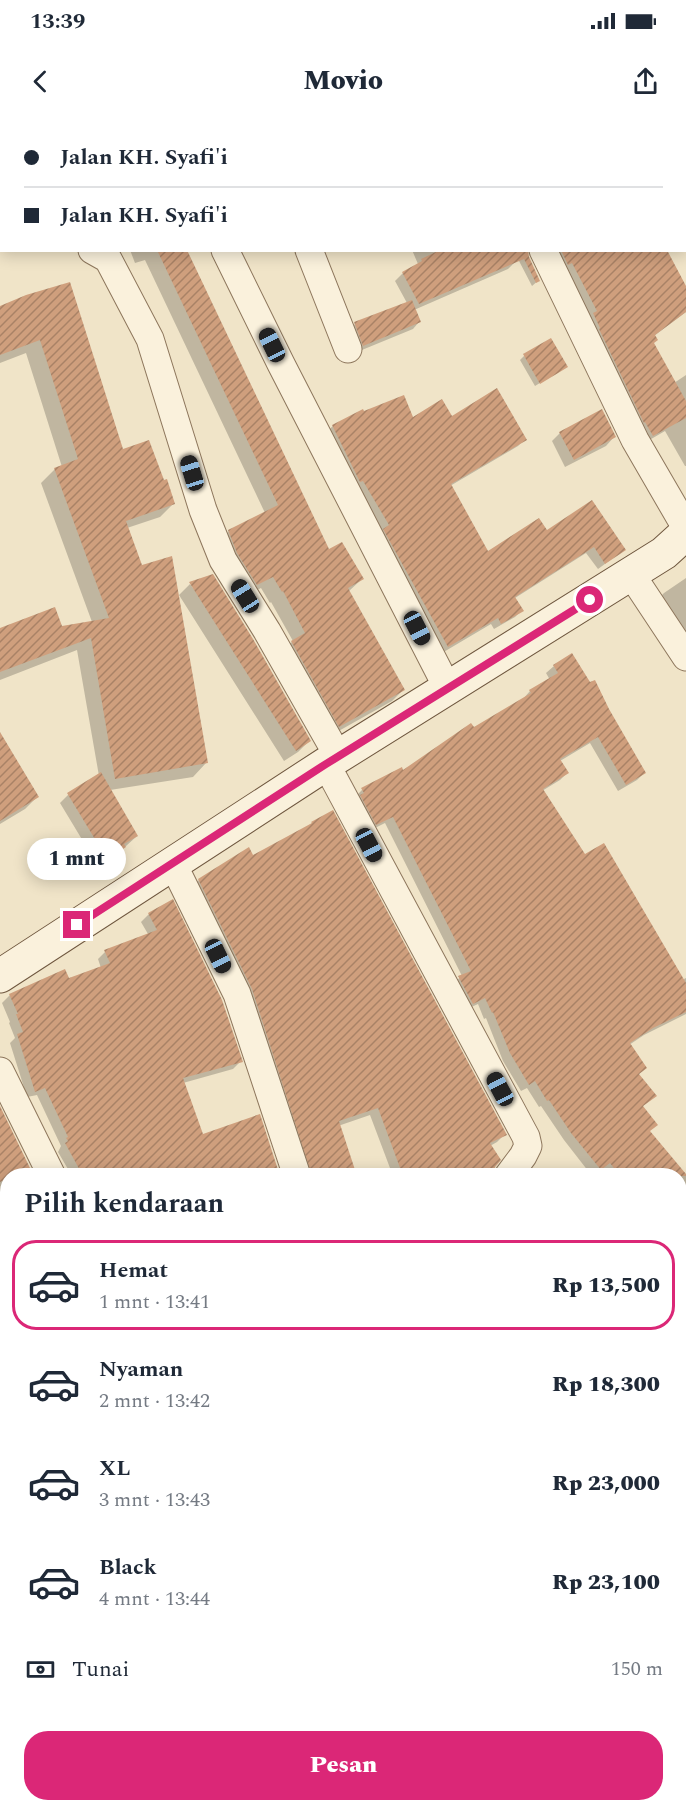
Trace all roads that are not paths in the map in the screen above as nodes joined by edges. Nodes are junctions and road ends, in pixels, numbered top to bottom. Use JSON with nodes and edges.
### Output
{"nodes":[{"id":1,"x":96,"y":252,"type":"edge"},
{"id":2,"x":226,"y":252,"type":"edge"},
{"id":3,"x":310,"y":252,"type":"edge"},
{"id":4,"x":544,"y":252,"type":"edge"},
{"id":5,"x":348,"y":349,"type":"dead end"},
{"id":6,"x":686,"y":528,"type":"edge"},
{"id":7,"x":686,"y":533,"type":"edge"},
{"id":8,"x":630,"y":574,"type":"junction"},
{"id":9,"x":686,"y":657,"type":"edge"},
{"id":10,"x":448,"y":688,"type":"junction"},
{"id":11,"x":332,"y":760,"type":"junction"},
{"id":12,"x":172,"y":862,"type":"junction"},
{"id":13,"x":0,"y":976,"type":"edge"},
{"id":14,"x":0,"y":1071,"type":"edge"},
{"id":15,"x":48,"y":1168,"type":"edge"},
{"id":16,"x":294,"y":1168,"type":"edge"},
{"id":17,"x":514,"y":1168,"type":"edge"}],
"edges":[{"from":1,"to":11,"type":"street"},
{"from":2,"to":10,"type":"street"},
{"from":3,"to":5,"type":"street"},
{"from":4,"to":6,"type":"street"},
{"from":7,"to":8,"type":"main road"},
{"from":8,"to":9,"type":"street"},
{"from":8,"to":10,"type":"main road"},
{"from":10,"to":11,"type":"main road"},
{"from":11,"to":12,"type":"main road"},
{"from":11,"to":17,"type":"street"},
{"from":12,"to":13,"type":"main road"},
{"from":12,"to":16,"type":"street"},
{"from":14,"to":15,"type":"street"}]}
